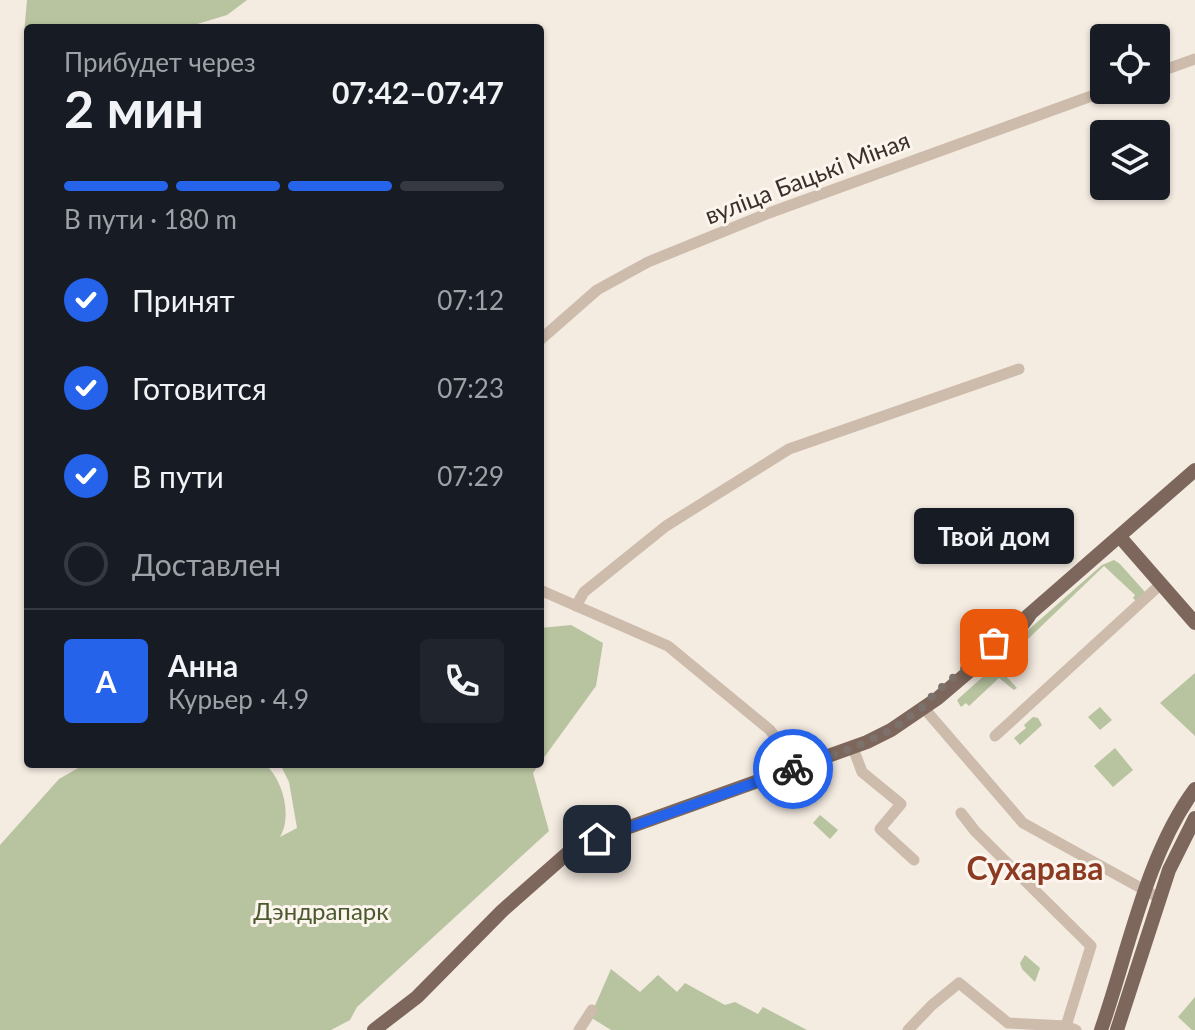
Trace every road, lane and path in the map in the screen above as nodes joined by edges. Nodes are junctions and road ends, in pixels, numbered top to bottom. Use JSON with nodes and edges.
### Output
{"nodes":[{"id":1,"x":1195,"y":59,"type":"edge"},
{"id":2,"x":1170,"y":68,"type":"edge"},
{"id":3,"x":1090,"y":97,"type":"edge"},
{"id":4,"x":544,"y":336,"type":"edge"},
{"id":5,"x":1019,"y":369,"type":"dead end"},
{"id":6,"x":1195,"y":470,"type":"edge"},
{"id":7,"x":1120,"y":537,"type":"junction"},
{"id":8,"x":1161,"y":584,"type":"junction"},
{"id":9,"x":544,"y":592,"type":"edge"},
{"id":10,"x":576,"y":606,"type":"junction"},
{"id":11,"x":1195,"y":623,"type":"edge"},
{"id":12,"x":923,"y":707,"type":"junction"},
{"id":13,"x":995,"y":736,"type":"dead end"},
{"id":14,"x":853,"y":748,"type":"junction"},
{"id":15,"x":791,"y":770,"type":"junction"},
{"id":16,"x":1195,"y":789,"type":"edge"},
{"id":17,"x":961,"y":813,"type":"dead end"},
{"id":18,"x":1195,"y":818,"type":"edge"},
{"id":19,"x":914,"y":860,"type":"dead end"},
{"id":20,"x":1152,"y":895,"type":"junction"},
{"id":21,"x":592,"y":1010,"type":"dead end"},
{"id":22,"x":1071,"y":1028,"type":"edge"},
{"id":23,"x":374,"y":1030,"type":"edge"},
{"id":24,"x":579,"y":1030,"type":"edge"},
{"id":25,"x":908,"y":1030,"type":"edge"},
{"id":26,"x":1101,"y":1030,"type":"edge"},
{"id":27,"x":1117,"y":1030,"type":"edge"}],
"edges":[{"from":1,"to":2,"type":"street"},
{"from":3,"to":4,"type":"street","name":"вуліца Бацькі Міная"},
{"from":5,"to":10,"type":"street"},
{"from":6,"to":7,"type":"main road"},
{"from":7,"to":8,"type":"main road"},
{"from":7,"to":12,"type":"main road"},
{"from":8,"to":11,"type":"main road"},
{"from":8,"to":13,"type":"street"},
{"from":9,"to":10,"type":"street"},
{"from":10,"to":15,"type":"street"},
{"from":12,"to":14,"type":"main road"},
{"from":12,"to":20,"type":"street"},
{"from":14,"to":15,"type":"main road"},
{"from":14,"to":19,"type":"street"},
{"from":15,"to":23,"type":"main road"},
{"from":16,"to":20,"type":"main road"},
{"from":17,"to":22,"type":"street"},
{"from":18,"to":20,"type":"main road"},
{"from":20,"to":26,"type":"main road"},
{"from":20,"to":27,"type":"main road"},
{"from":21,"to":24,"type":"street"},
{"from":22,"to":25,"type":"street"}]}
